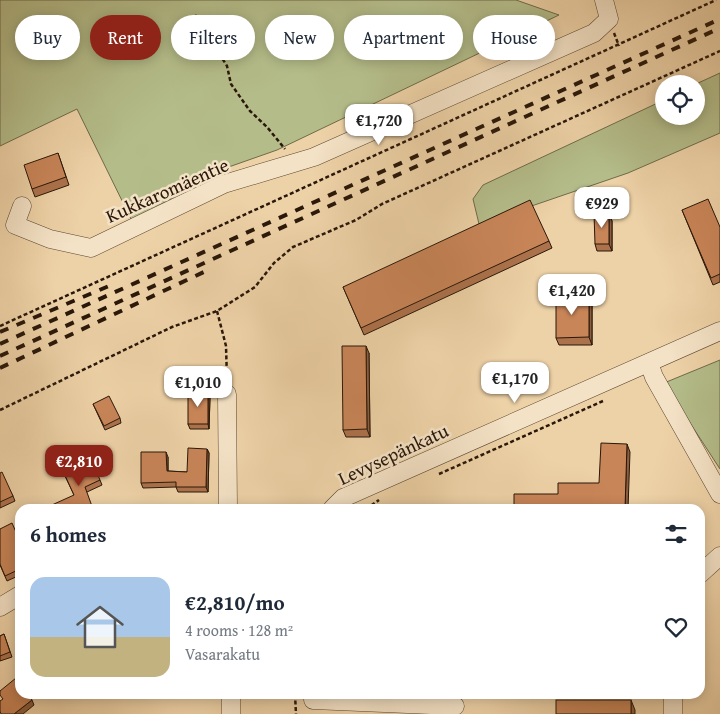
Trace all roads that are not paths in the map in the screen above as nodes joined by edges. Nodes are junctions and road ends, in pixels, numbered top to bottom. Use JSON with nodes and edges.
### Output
{"nodes":[{"id":1,"x":604,"y":0,"type":"edge"},
{"id":2,"x":22,"y":206,"type":"dead end"},
{"id":3,"x":720,"y":332,"type":"edge"},
{"id":4,"x":649,"y":363,"type":"junction"},
{"id":5,"x":228,"y":394,"type":"road end"},
{"id":6,"x":720,"y":494,"type":"edge"},
{"id":7,"x":228,"y":504,"type":"edge"},
{"id":8,"x":337,"y":504,"type":"edge"},
{"id":9,"x":720,"y":556,"type":"edge"},
{"id":10,"x":705,"y":570,"type":"edge"},
{"id":11,"x":15,"y":597,"type":"edge"},
{"id":12,"x":0,"y":607,"type":"edge"},
{"id":13,"x":230,"y":699,"type":"edge"},
{"id":14,"x":673,"y":699,"type":"edge"},
{"id":15,"x":313,"y":703,"type":"edge"},
{"id":16,"x":455,"y":706,"type":"dead end"},
{"id":17,"x":231,"y":714,"type":"edge"},
{"id":18,"x":673,"y":714,"type":"edge"}],
"edges":[{"from":1,"to":2,"type":"street","name":"Kukkaromäentie"},
{"from":3,"to":4,"type":"street","name":"Levysepänkatu"},
{"from":4,"to":6,"type":"street"},
{"from":4,"to":8,"type":"street","name":"Levysepänkatu"},
{"from":5,"to":7,"type":"street"},
{"from":9,"to":10,"type":"street"},
{"from":11,"to":12,"type":"street"},
{"from":13,"to":17,"type":"street"},
{"from":14,"to":18,"type":"street"},
{"from":15,"to":16,"type":"street"}]}
